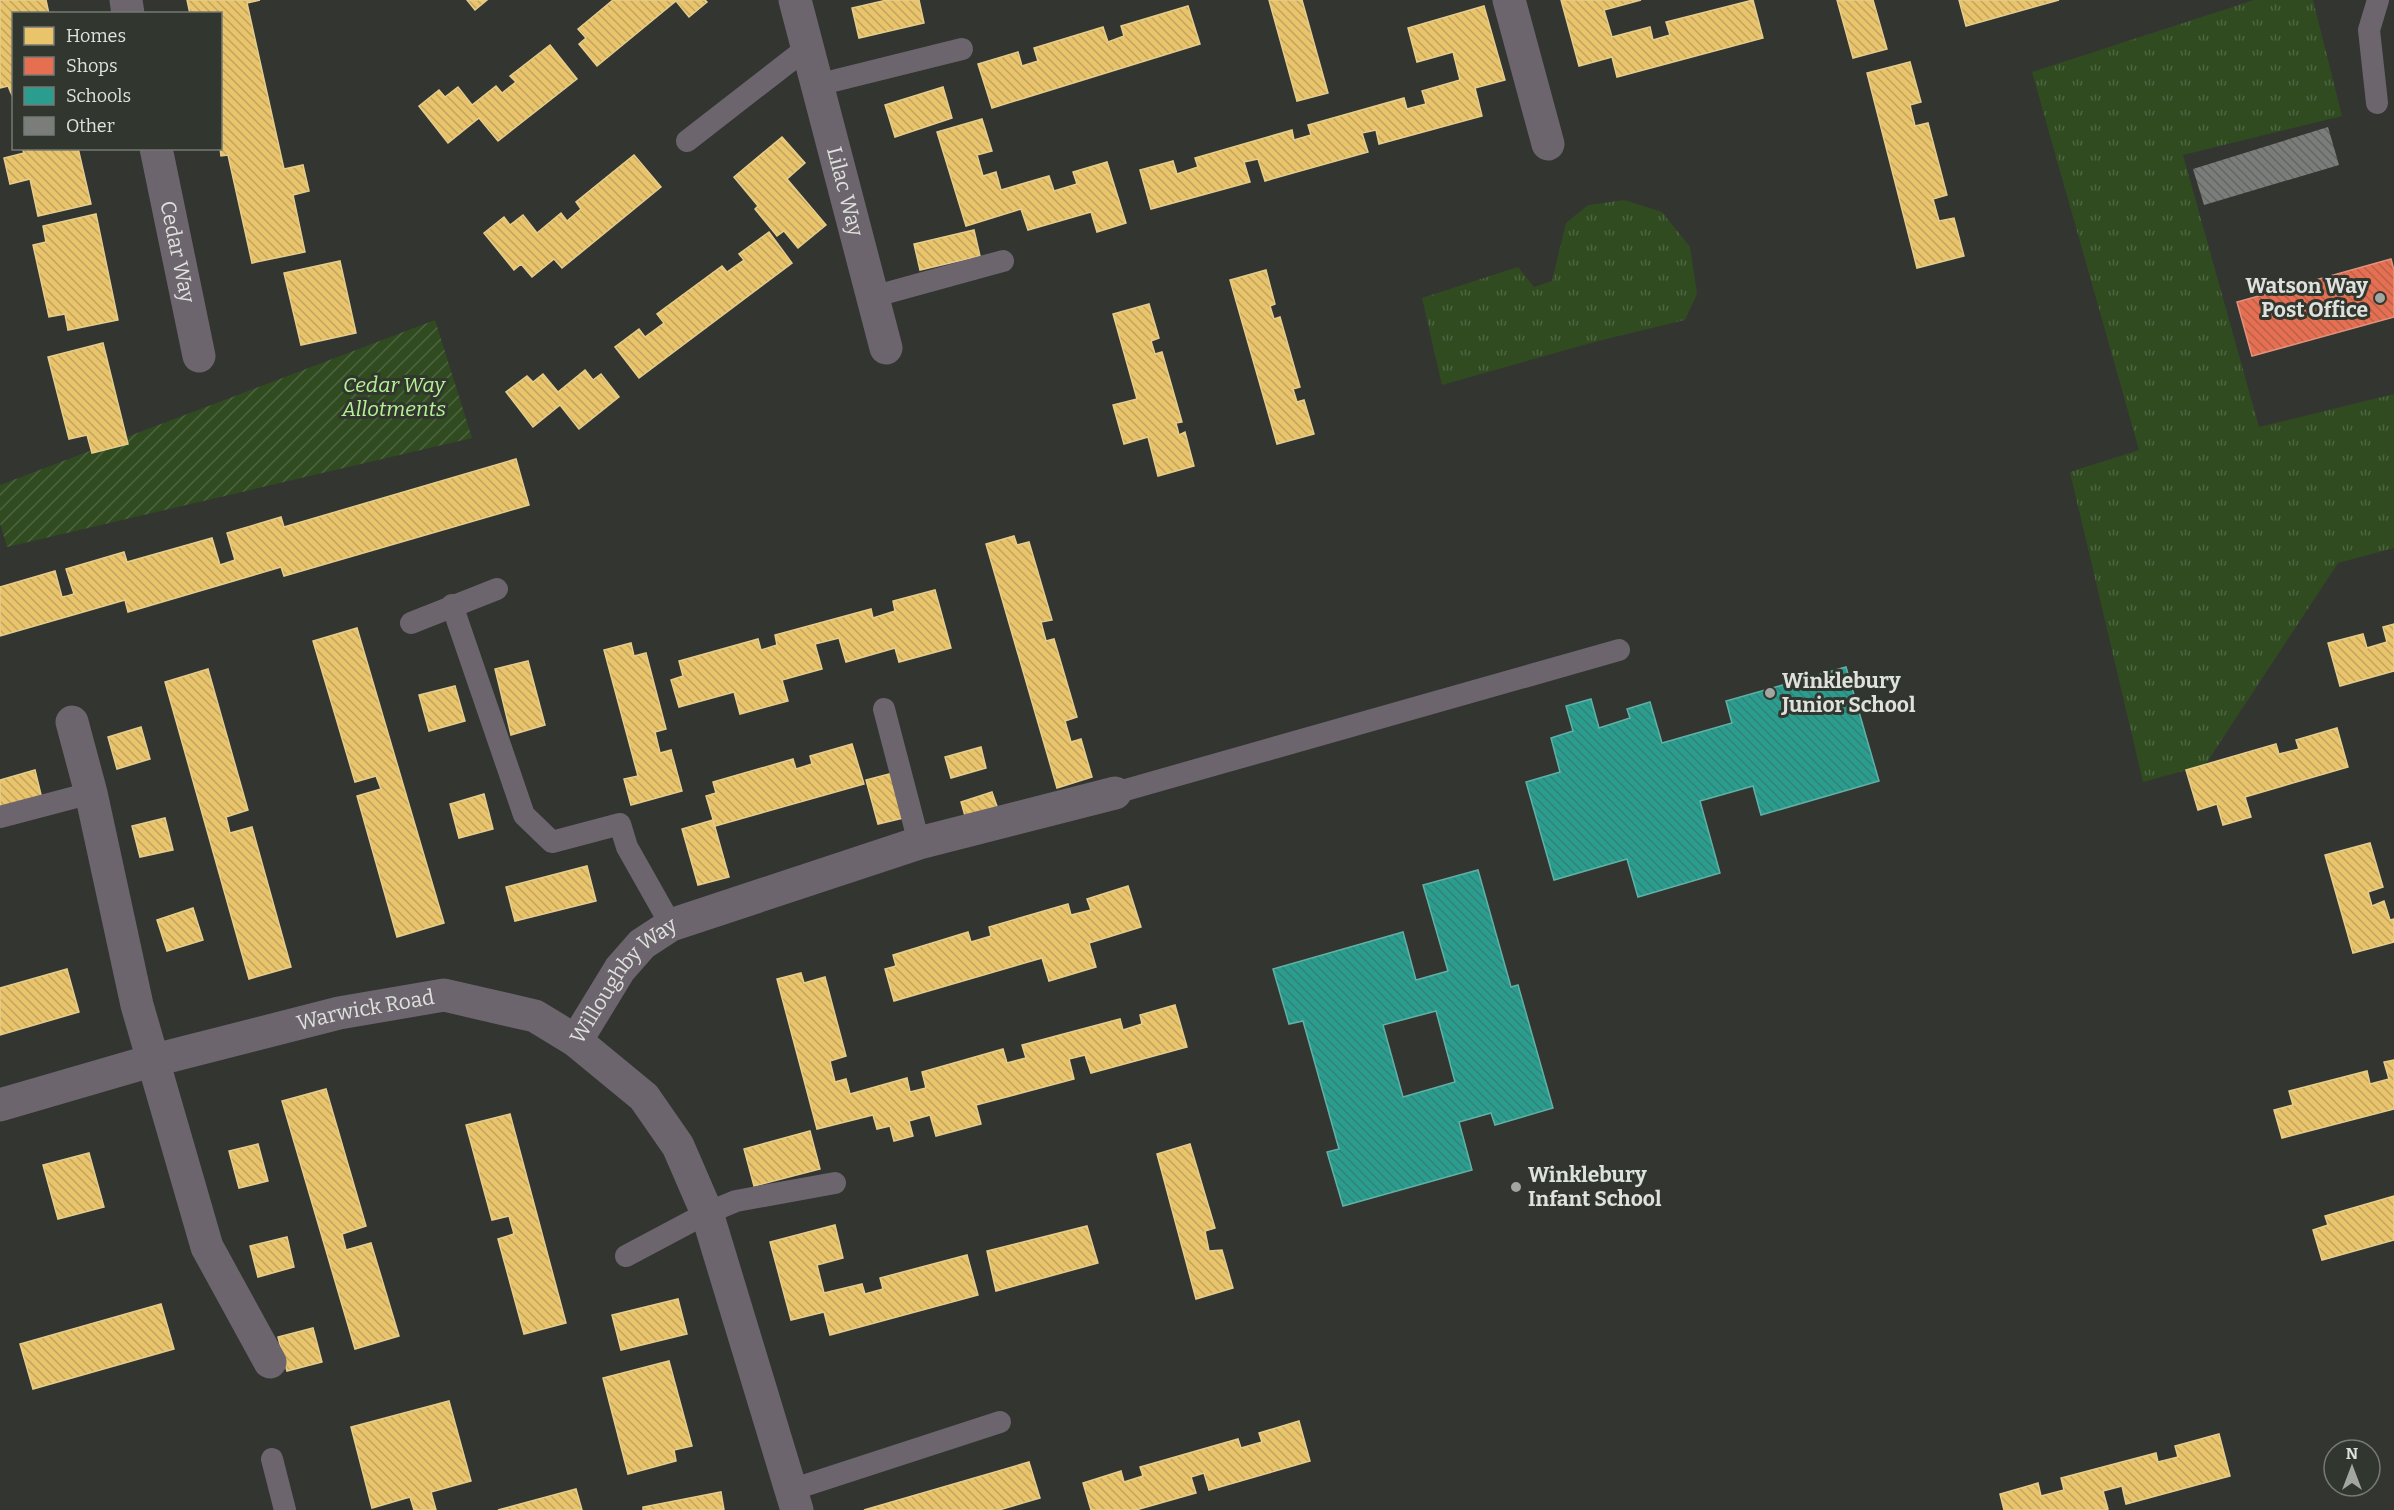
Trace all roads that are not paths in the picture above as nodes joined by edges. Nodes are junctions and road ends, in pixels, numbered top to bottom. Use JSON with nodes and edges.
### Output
{"nodes":[{"id":1,"x":795,"y":0,"type":"edge"},
{"id":2,"x":1509,"y":0,"type":"edge"},
{"id":3,"x":2378,"y":0,"type":"edge"},
{"id":4,"x":808,"y":48,"type":"junction"},
{"id":5,"x":962,"y":49,"type":"dead end"},
{"id":6,"x":818,"y":85,"type":"junction"},
{"id":7,"x":2377,"y":103,"type":"dead end"},
{"id":8,"x":687,"y":141,"type":"dead end"},
{"id":9,"x":1548,"y":144,"type":"dead end"},
{"id":10,"x":156,"y":150,"type":"edge"},
{"id":11,"x":1003,"y":261,"type":"dead end"},
{"id":12,"x":872,"y":297,"type":"junction"},
{"id":13,"x":886,"y":348,"type":"dead end"},
{"id":14,"x":200,"y":356,"type":"dead end"},
{"id":15,"x":497,"y":590,"type":"dead end"},
{"id":16,"x":452,"y":605,"type":"junction"},
{"id":17,"x":411,"y":623,"type":"dead end"},
{"id":18,"x":1619,"y":650,"type":"dead end"},
{"id":19,"x":884,"y":709,"type":"dead end"},
{"id":20,"x":72,"y":722,"type":"dead end"},
{"id":21,"x":1115,"y":793,"type":"joint"},
{"id":22,"x":91,"y":794,"type":"junction"},
{"id":23,"x":0,"y":817,"type":"edge"},
{"id":24,"x":919,"y":843,"type":"junction"},
{"id":25,"x":671,"y":925,"type":"junction"},
{"id":26,"x":576,"y":1041,"type":"junction"},
{"id":27,"x":151,"y":1061,"type":"junction"},
{"id":28,"x":0,"y":1105,"type":"edge"},
{"id":29,"x":835,"y":1183,"type":"dead end"},
{"id":30,"x":707,"y":1213,"type":"junction"},
{"id":31,"x":626,"y":1256,"type":"dead end"},
{"id":32,"x":270,"y":1362,"type":"dead end"},
{"id":33,"x":1000,"y":1422,"type":"dead end"},
{"id":34,"x":272,"y":1459,"type":"dead end"},
{"id":35,"x":794,"y":1500,"type":"edge"},
{"id":36,"x":285,"y":1510,"type":"edge"}],
"edges":[{"from":1,"to":4,"type":"street","name":"Lilac Way"},
{"from":2,"to":9,"type":"street"},
{"from":3,"to":7,"type":"lane"},
{"from":4,"to":6,"type":"street","name":"Lilac Way"},
{"from":4,"to":8,"type":"lane"},
{"from":5,"to":6,"type":"lane"},
{"from":6,"to":12,"type":"street","name":"Lilac Way"},
{"from":10,"to":14,"type":"street","name":"Cedar Way"},
{"from":11,"to":12,"type":"lane"},
{"from":12,"to":13,"type":"street","name":"Lilac Way"},
{"from":15,"to":16,"type":"lane"},
{"from":16,"to":17,"type":"lane"},
{"from":16,"to":25,"type":"lane"},
{"from":18,"to":21,"type":"lane"},
{"from":19,"to":24,"type":"lane"},
{"from":20,"to":22,"type":"street"},
{"from":21,"to":24,"type":"street","name":"Willoughby Way"},
{"from":22,"to":23,"type":"lane"},
{"from":22,"to":27,"type":"street"},
{"from":24,"to":25,"type":"street","name":"Willoughby Way"},
{"from":25,"to":26,"type":"street","name":"Willoughby Way"},
{"from":26,"to":27,"type":"street","name":"Warwick Road"},
{"from":26,"to":30,"type":"street","name":"Willoughby Way"},
{"from":27,"to":28,"type":"street","name":"Warwick Road"},
{"from":27,"to":32,"type":"street"},
{"from":29,"to":30,"type":"lane"},
{"from":30,"to":31,"type":"lane"},
{"from":30,"to":35,"type":"street","name":"Willoughby Way"},
{"from":33,"to":35,"type":"lane"},
{"from":34,"to":36,"type":"lane"}]}
